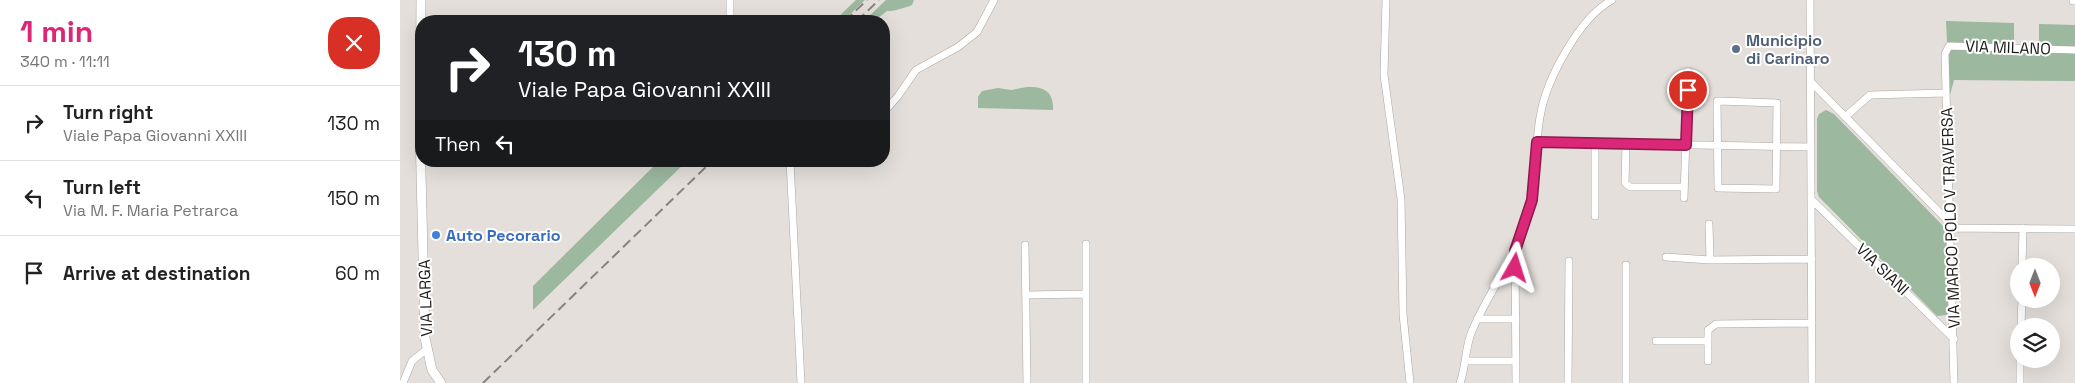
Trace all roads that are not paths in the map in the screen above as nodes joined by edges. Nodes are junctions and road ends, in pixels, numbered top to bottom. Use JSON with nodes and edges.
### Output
{"nodes":[{"id":1,"x":421,"y":0,"type":"edge"},
{"id":2,"x":730,"y":0,"type":"edge"},
{"id":3,"x":994,"y":0,"type":"edge"},
{"id":4,"x":1386,"y":0,"type":"edge"},
{"id":5,"x":1612,"y":0,"type":"edge"},
{"id":6,"x":1810,"y":0,"type":"edge"},
{"id":7,"x":421,"y":15,"type":"edge"},
{"id":8,"x":730,"y":15,"type":"edge"},
{"id":9,"x":2075,"y":50,"type":"edge"},
{"id":10,"x":1945,"y":54,"type":"joint"},
{"id":11,"x":1688,"y":71,"type":"dead end"},
{"id":12,"x":1811,"y":82,"type":"junction"},
{"id":13,"x":1946,"y":93,"type":"junction"},
{"id":14,"x":890,"y":105,"type":"edge"},
{"id":15,"x":1845,"y":117,"type":"junction"},
{"id":16,"x":1537,"y":142,"type":"junction"},
{"id":17,"x":1595,"y":143,"type":"junction"},
{"id":18,"x":1626,"y":144,"type":"junction"},
{"id":19,"x":1686,"y":145,"type":"junction"},
{"id":20,"x":1716,"y":146,"type":"junction"},
{"id":21,"x":1776,"y":147,"type":"junction"},
{"id":22,"x":1811,"y":147,"type":"junction"},
{"id":23,"x":421,"y":167,"type":"edge"},
{"id":24,"x":790,"y":167,"type":"edge"},
{"id":25,"x":1684,"y":187,"type":"junction"},
{"id":26,"x":1684,"y":198,"type":"dead end"},
{"id":27,"x":1811,"y":199,"type":"junction"},
{"id":28,"x":1595,"y":216,"type":"dead end"},
{"id":29,"x":1709,"y":224,"type":"dead end"},
{"id":30,"x":1951,"y":226,"type":"junction"},
{"id":31,"x":2023,"y":228,"type":"junction"},
{"id":32,"x":2075,"y":228,"type":"edge"},
{"id":33,"x":1086,"y":244,"type":"dead end"},
{"id":34,"x":1025,"y":245,"type":"dead end"},
{"id":35,"x":1515,"y":251,"type":"junction"},
{"id":36,"x":1666,"y":257,"type":"dead end"},
{"id":37,"x":2022,"y":258,"type":"edge"},
{"id":38,"x":1812,"y":259,"type":"junction"},
{"id":39,"x":1710,"y":260,"type":"junction"},
{"id":40,"x":1569,"y":261,"type":"dead end"},
{"id":41,"x":1626,"y":265,"type":"dead end"},
{"id":42,"x":1086,"y":294,"type":"junction"},
{"id":43,"x":1026,"y":295,"type":"junction"},
{"id":44,"x":1477,"y":319,"type":"junction"},
{"id":45,"x":1516,"y":319,"type":"junction"},
{"id":46,"x":1812,"y":323,"type":"junction"},
{"id":47,"x":1954,"y":338,"type":"junction"},
{"id":48,"x":1656,"y":341,"type":"dead end"},
{"id":49,"x":1708,"y":341,"type":"junction"},
{"id":50,"x":427,"y":349,"type":"junction"},
{"id":51,"x":1465,"y":361,"type":"junction"},
{"id":52,"x":1516,"y":361,"type":"junction"},
{"id":53,"x":1708,"y":361,"type":"dead end"},
{"id":54,"x":2020,"y":368,"type":"edge"},
{"id":55,"x":1813,"y":382,"type":"edge"},
{"id":56,"x":403,"y":383,"type":"edge"},
{"id":57,"x":441,"y":383,"type":"edge"},
{"id":58,"x":801,"y":383,"type":"edge"},
{"id":59,"x":1027,"y":383,"type":"edge"},
{"id":60,"x":1086,"y":383,"type":"edge"},
{"id":61,"x":1410,"y":383,"type":"edge"},
{"id":62,"x":1460,"y":383,"type":"edge"},
{"id":63,"x":1516,"y":383,"type":"edge"},
{"id":64,"x":1568,"y":383,"type":"edge"},
{"id":65,"x":1626,"y":383,"type":"edge"},
{"id":66,"x":1954,"y":383,"type":"edge"},
{"id":67,"x":2020,"y":383,"type":"edge"}],
"edges":[{"from":1,"to":7,"type":"street","name":"VIA LARGA"},
{"from":2,"to":8,"type":"street"},
{"from":3,"to":14,"type":"street"},
{"from":4,"to":61,"type":"street"},
{"from":5,"to":16,"type":"street"},
{"from":6,"to":12,"type":"street"},
{"from":9,"to":10,"type":"street","name":"VIA MILANO"},
{"from":10,"to":13,"type":"street","name":"VIA MARCO POLO V TRAVERSA"},
{"from":11,"to":19,"type":"street"},
{"from":12,"to":15,"type":"street"},
{"from":12,"to":22,"type":"street"},
{"from":13,"to":15,"type":"street"},
{"from":13,"to":30,"type":"street","name":"VIA MARCO POLO V TRAVERSA"},
{"from":15,"to":30,"type":"street"},
{"from":16,"to":17,"type":"street"},
{"from":16,"to":35,"type":"street"},
{"from":17,"to":18,"type":"street"},
{"from":17,"to":28,"type":"street"},
{"from":18,"to":19,"type":"street"},
{"from":18,"to":25,"type":"street"},
{"from":19,"to":20,"type":"street"},
{"from":19,"to":25,"type":"street"},
{"from":20,"to":21,"type":"street"},
{"from":20,"to":21,"type":"street"},
{"from":20,"to":21,"type":"street"},
{"from":21,"to":22,"type":"street"},
{"from":22,"to":27,"type":"street"},
{"from":23,"to":50,"type":"street","name":"VIA LARGA"},
{"from":24,"to":58,"type":"street"},
{"from":25,"to":26,"type":"street"},
{"from":27,"to":38,"type":"street"},
{"from":27,"to":47,"type":"street","name":"VIA SIANI"},
{"from":29,"to":39,"type":"street"},
{"from":30,"to":31,"type":"street"},
{"from":30,"to":47,"type":"street","name":"VIA MARCO POLO V TRAVERSA"},
{"from":31,"to":32,"type":"street"},
{"from":31,"to":37,"type":"street"},
{"from":33,"to":42,"type":"street"},
{"from":34,"to":43,"type":"street"},
{"from":35,"to":44,"type":"street"},
{"from":35,"to":45,"type":"street"},
{"from":36,"to":39,"type":"street"},
{"from":38,"to":39,"type":"street"},
{"from":38,"to":46,"type":"street"},
{"from":40,"to":64,"type":"street"},
{"from":41,"to":65,"type":"street"},
{"from":42,"to":43,"type":"street"},
{"from":42,"to":60,"type":"street"},
{"from":43,"to":59,"type":"street"},
{"from":44,"to":45,"type":"street"},
{"from":44,"to":51,"type":"street"},
{"from":45,"to":52,"type":"street"},
{"from":46,"to":49,"type":"street"},
{"from":46,"to":55,"type":"street"},
{"from":47,"to":66,"type":"street","name":"VIA MARCO POLO V TRAVERSA"},
{"from":48,"to":49,"type":"street"},
{"from":49,"to":53,"type":"street"},
{"from":50,"to":56,"type":"street"},
{"from":50,"to":57,"type":"street","name":"VIA LARGA"},
{"from":51,"to":52,"type":"street"},
{"from":51,"to":62,"type":"street"},
{"from":52,"to":63,"type":"street"},
{"from":54,"to":67,"type":"street"}]}
